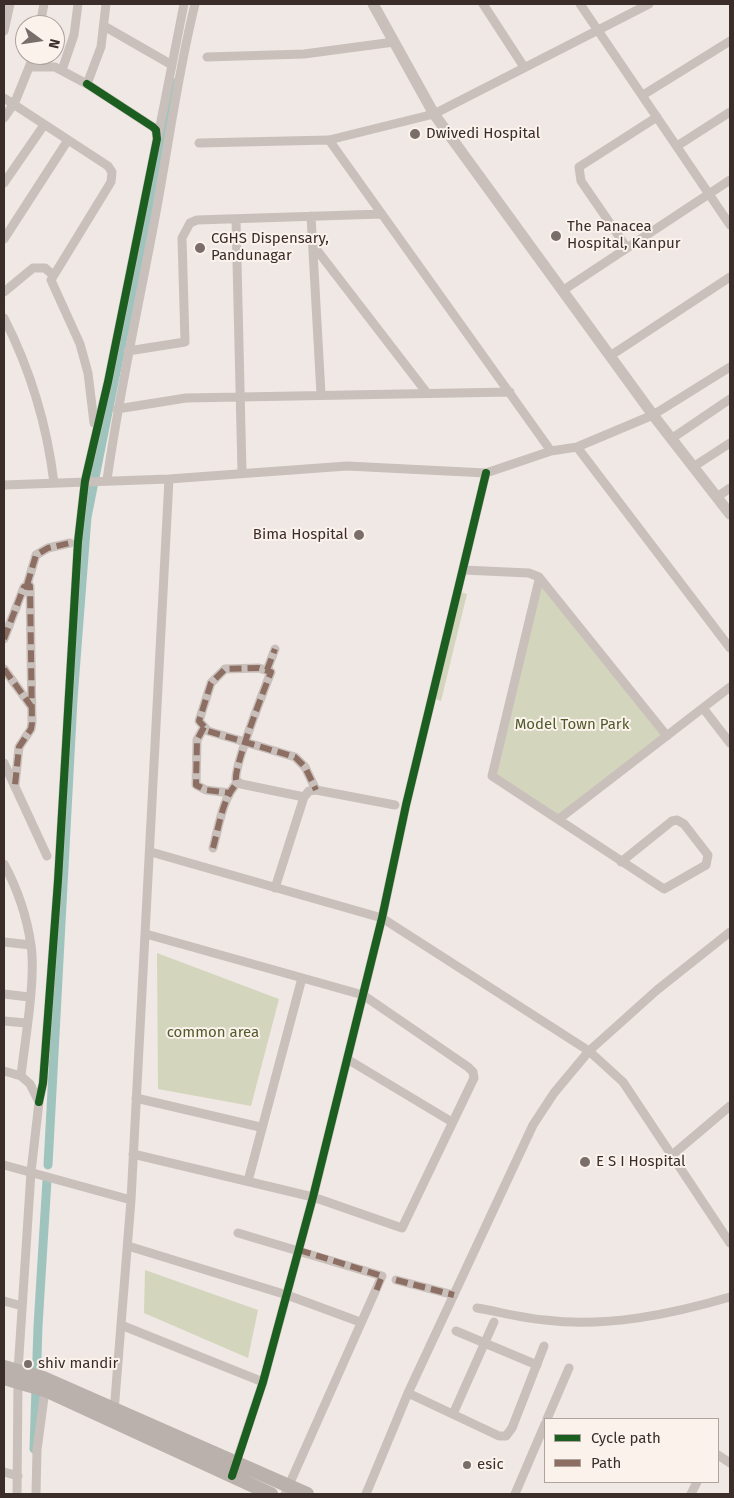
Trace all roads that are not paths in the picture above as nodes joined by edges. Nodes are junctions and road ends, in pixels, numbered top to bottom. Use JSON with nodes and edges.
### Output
{"nodes":[{"id":1,"x":10,"y":4,"type":"edge"},
{"id":2,"x":78,"y":4,"type":"edge"},
{"id":3,"x":106,"y":4,"type":"edge"},
{"id":4,"x":184,"y":4,"type":"edge"},
{"id":5,"x":195,"y":4,"type":"edge"},
{"id":6,"x":374,"y":4,"type":"edge"},
{"id":7,"x":483,"y":4,"type":"edge"},
{"id":8,"x":580,"y":4,"type":"edge"},
{"id":9,"x":649,"y":4,"type":"edge"},
{"id":10,"x":104,"y":26,"type":"junction"},
{"id":11,"x":597,"y":30,"type":"junction"},
{"id":12,"x":4,"y":31,"type":"edge"},
{"id":13,"x":730,"y":41,"type":"edge"},
{"id":14,"x":394,"y":42,"type":"junction"},
{"id":15,"x":208,"y":57,"type":"dead end"},
{"id":16,"x":172,"y":65,"type":"junction"},
{"id":17,"x":30,"y":67,"type":"joint"},
{"id":18,"x":524,"y":68,"type":"junction"},
{"id":19,"x":62,"y":70,"type":"junction"},
{"id":20,"x":87,"y":84,"type":"junction"},
{"id":21,"x":643,"y":95,"type":"junction"},
{"id":22,"x":4,"y":98,"type":"edge"},
{"id":23,"x":13,"y":104,"type":"junction"},
{"id":24,"x":730,"y":112,"type":"edge"},
{"id":25,"x":434,"y":114,"type":"junction"},
{"id":26,"x":657,"y":117,"type":"junction"},
{"id":27,"x":4,"y":118,"type":"edge"},
{"id":28,"x":44,"y":125,"type":"junction"},
{"id":29,"x":157,"y":139,"type":"junction"},
{"id":30,"x":68,"y":140,"type":"junction"},
{"id":31,"x":329,"y":140,"type":"junction"},
{"id":32,"x":199,"y":143,"type":"dead end"},
{"id":33,"x":677,"y":146,"type":"junction"},
{"id":34,"x":730,"y":180,"type":"edge"},
{"id":35,"x":4,"y":183,"type":"edge"},
{"id":36,"x":710,"y":194,"type":"junction"},
{"id":37,"x":382,"y":214,"type":"junction"},
{"id":38,"x":311,"y":216,"type":"junction"},
{"id":39,"x":236,"y":219,"type":"junction"},
{"id":40,"x":730,"y":225,"type":"edge"},
{"id":41,"x":4,"y":239,"type":"edge"},
{"id":42,"x":313,"y":244,"type":"junction"},
{"id":43,"x":627,"y":248,"type":"junction"},
{"id":44,"x":53,"y":275,"type":"junction"},
{"id":45,"x":730,"y":277,"type":"edge"},
{"id":46,"x":562,"y":291,"type":"junction"},
{"id":47,"x":4,"y":292,"type":"edge"},
{"id":48,"x":4,"y":318,"type":"edge"},
{"id":49,"x":128,"y":351,"type":"junction"},
{"id":50,"x":610,"y":356,"type":"junction"},
{"id":51,"x":730,"y":367,"type":"edge"},
{"id":52,"x":510,"y":392,"type":"junction"},
{"id":53,"x":427,"y":393,"type":"junction"},
{"id":54,"x":321,"y":394,"type":"junction"},
{"id":55,"x":240,"y":396,"type":"junction"},
{"id":56,"x":730,"y":398,"type":"edge"},
{"id":57,"x":117,"y":409,"type":"junction"},
{"id":58,"x":653,"y":415,"type":"junction"},
{"id":59,"x":95,"y":434,"type":"junction"},
{"id":60,"x":671,"y":439,"type":"junction"},
{"id":61,"x":730,"y":443,"type":"edge"},
{"id":62,"x":577,"y":447,"type":"junction"},
{"id":63,"x":551,"y":451,"type":"junction"},
{"id":64,"x":693,"y":467,"type":"junction"},
{"id":65,"x":242,"y":472,"type":"junction"},
{"id":66,"x":486,"y":473,"type":"junction"},
{"id":67,"x":169,"y":479,"type":"junction"},
{"id":68,"x":107,"y":480,"type":"junction"},
{"id":69,"x":87,"y":481,"type":"junction"},
{"id":70,"x":54,"y":483,"type":"junction"},
{"id":71,"x":4,"y":485,"type":"edge"},
{"id":72,"x":730,"y":488,"type":"edge"},
{"id":73,"x":717,"y":497,"type":"junction"},
{"id":74,"x":730,"y":514,"type":"edge"},
{"id":75,"x":70,"y":543,"type":"dead end"},
{"id":76,"x":463,"y":570,"type":"junction"},
{"id":77,"x":539,"y":577,"type":"junction"},
{"id":78,"x":27,"y":585,"type":"junction"},
{"id":79,"x":4,"y":639,"type":"edge"},
{"id":80,"x":730,"y":648,"type":"edge"},
{"id":81,"x":275,"y":649,"type":"dead end"},
{"id":82,"x":4,"y":669,"type":"edge"},
{"id":83,"x":267,"y":670,"type":"junction"},
{"id":84,"x":730,"y":687,"type":"edge"},
{"id":85,"x":31,"y":706,"type":"junction"},
{"id":86,"x":703,"y":708,"type":"junction"},
{"id":87,"x":204,"y":727,"type":"junction"},
{"id":88,"x":667,"y":736,"type":"junction"},
{"id":89,"x":246,"y":742,"type":"junction"},
{"id":90,"x":730,"y":743,"type":"edge"},
{"id":91,"x":4,"y":764,"type":"edge"},
{"id":92,"x":238,"y":782,"type":"junction"},
{"id":93,"x":15,"y":785,"type":"junction"},
{"id":94,"x":316,"y":790,"type":"junction"},
{"id":95,"x":230,"y":793,"type":"junction"},
{"id":96,"x":304,"y":797,"type":"junction"},
{"id":97,"x":395,"y":805,"type":"dead end"},
{"id":98,"x":558,"y":819,"type":"junction"},
{"id":99,"x":213,"y":848,"type":"dead end"},
{"id":100,"x":151,"y":852,"type":"junction"},
{"id":101,"x":47,"y":856,"type":"dead end"},
{"id":102,"x":621,"y":862,"type":"junction"},
{"id":103,"x":4,"y":865,"type":"edge"},
{"id":104,"x":276,"y":888,"type":"junction"},
{"id":105,"x":382,"y":918,"type":"junction"},
{"id":106,"x":730,"y":932,"type":"edge"},
{"id":107,"x":146,"y":934,"type":"junction"},
{"id":108,"x":4,"y":942,"type":"edge"},
{"id":109,"x":31,"y":945,"type":"junction"},
{"id":110,"x":302,"y":978,"type":"junction"},
{"id":111,"x":4,"y":994,"type":"edge"},
{"id":112,"x":363,"y":995,"type":"junction"},
{"id":113,"x":29,"y":997,"type":"junction"},
{"id":114,"x":4,"y":1021,"type":"edge"},
{"id":115,"x":26,"y":1023,"type":"junction"},
{"id":116,"x":589,"y":1051,"type":"junction"},
{"id":117,"x":347,"y":1059,"type":"junction"},
{"id":118,"x":4,"y":1071,"type":"edge"},
{"id":119,"x":21,"y":1076,"type":"junction"},
{"id":120,"x":136,"y":1098,"type":"junction"},
{"id":121,"x":39,"y":1102,"type":"junction"},
{"id":122,"x":730,"y":1106,"type":"edge"},
{"id":123,"x":452,"y":1122,"type":"junction"},
{"id":124,"x":260,"y":1127,"type":"junction"},
{"id":125,"x":132,"y":1154,"type":"junction"},
{"id":126,"x":671,"y":1156,"type":"junction"},
{"id":127,"x":4,"y":1165,"type":"edge"},
{"id":128,"x":32,"y":1172,"type":"junction"},
{"id":129,"x":248,"y":1181,"type":"junction"},
{"id":130,"x":313,"y":1197,"type":"junction"},
{"id":131,"x":131,"y":1200,"type":"junction"},
{"id":132,"x":238,"y":1233,"type":"dead end"},
{"id":133,"x":730,"y":1242,"type":"edge"},
{"id":134,"x":128,"y":1246,"type":"junction"},
{"id":135,"x":299,"y":1250,"type":"junction"},
{"id":136,"x":396,"y":1280,"type":"dead end"},
{"id":137,"x":287,"y":1295,"type":"junction"},
{"id":138,"x":454,"y":1295,"type":"junction"},
{"id":139,"x":730,"y":1297,"type":"edge"},
{"id":140,"x":4,"y":1301,"type":"edge"},
{"id":141,"x":22,"y":1306,"type":"junction"},
{"id":142,"x":477,"y":1308,"type":"dead end"},
{"id":143,"x":360,"y":1322,"type":"junction"},
{"id":144,"x":494,"y":1322,"type":"dead end"},
{"id":145,"x":121,"y":1325,"type":"junction"},
{"id":146,"x":456,"y":1331,"type":"dead end"},
{"id":147,"x":484,"y":1344,"type":"junction"},
{"id":148,"x":544,"y":1346,"type":"dead end"},
{"id":149,"x":537,"y":1365,"type":"junction"},
{"id":150,"x":4,"y":1367,"type":"edge"},
{"id":151,"x":569,"y":1368,"type":"dead end"},
{"id":152,"x":23,"y":1377,"type":"junction"},
{"id":153,"x":4,"y":1378,"type":"edge"},
{"id":154,"x":263,"y":1382,"type":"junction"},
{"id":155,"x":43,"y":1386,"type":"junction"},
{"id":156,"x":408,"y":1393,"type":"junction"},
{"id":157,"x":453,"y":1414,"type":"junction"},
{"id":158,"x":113,"y":1416,"type":"junction"},
{"id":159,"x":548,"y":1418,"type":"edge"},
{"id":160,"x":544,"y":1429,"type":"edge"},
{"id":161,"x":719,"y":1456,"type":"edge"},
{"id":162,"x":730,"y":1463,"type":"edge"},
{"id":163,"x":234,"y":1470,"type":"junction"},
{"id":164,"x":4,"y":1472,"type":"edge"},
{"id":165,"x":18,"y":1476,"type":"junction"},
{"id":166,"x":697,"y":1483,"type":"edge"},
{"id":167,"x":287,"y":1490,"type":"edge"},
{"id":168,"x":17,"y":1494,"type":"edge"},
{"id":169,"x":36,"y":1494,"type":"edge"},
{"id":170,"x":271,"y":1494,"type":"edge"},
{"id":171,"x":307,"y":1494,"type":"edge"},
{"id":172,"x":366,"y":1494,"type":"edge"},
{"id":173,"x":515,"y":1494,"type":"edge"},
{"id":174,"x":691,"y":1494,"type":"edge"}],
"edges":[{"from":1,"to":12,"type":"street"},
{"from":2,"to":19,"type":"street"},
{"from":3,"to":10,"type":"street"},
{"from":4,"to":16,"type":"street"},
{"from":5,"to":49,"type":"street"},
{"from":6,"to":14,"type":"street"},
{"from":7,"to":18,"type":"street"},
{"from":8,"to":11,"type":"street"},
{"from":9,"to":11,"type":"street"},
{"from":10,"to":16,"type":"street"},
{"from":10,"to":20,"type":"street"},
{"from":11,"to":18,"type":"street"},
{"from":11,"to":21,"type":"street"},
{"from":13,"to":21,"type":"street"},
{"from":14,"to":15,"type":"street"},
{"from":14,"to":25,"type":"street"},
{"from":16,"to":29,"type":"street"},
{"from":17,"to":19,"type":"street"},
{"from":17,"to":23,"type":"street"},
{"from":18,"to":25,"type":"street"},
{"from":19,"to":20,"type":"street"},
{"from":20,"to":29,"type":"street"},
{"from":21,"to":26,"type":"street"},
{"from":22,"to":23,"type":"street"},
{"from":23,"to":27,"type":"street"},
{"from":23,"to":28,"type":"street"},
{"from":24,"to":33,"type":"street"},
{"from":25,"to":31,"type":"street"},
{"from":25,"to":46,"type":"street"},
{"from":26,"to":33,"type":"street"},
{"from":26,"to":43,"type":"street"},
{"from":28,"to":30,"type":"street"},
{"from":28,"to":35,"type":"street"},
{"from":29,"to":59,"type":"street"},
{"from":30,"to":41,"type":"street"},
{"from":30,"to":44,"type":"street"},
{"from":31,"to":32,"type":"street"},
{"from":31,"to":37,"type":"street"},
{"from":33,"to":36,"type":"street"},
{"from":34,"to":36,"type":"street"},
{"from":36,"to":40,"type":"street"},
{"from":36,"to":43,"type":"street"},
{"from":37,"to":38,"type":"street"},
{"from":37,"to":52,"type":"street"},
{"from":38,"to":39,"type":"street"},
{"from":38,"to":42,"type":"street"},
{"from":39,"to":49,"type":"street"},
{"from":39,"to":55,"type":"street"},
{"from":42,"to":53,"type":"street"},
{"from":42,"to":54,"type":"street"},
{"from":43,"to":46,"type":"street"},
{"from":44,"to":47,"type":"street"},
{"from":44,"to":59,"type":"street"},
{"from":45,"to":50,"type":"street"},
{"from":46,"to":50,"type":"street"},
{"from":48,"to":70,"type":"street"},
{"from":49,"to":57,"type":"street"},
{"from":50,"to":58,"type":"street"},
{"from":51,"to":58,"type":"street"},
{"from":52,"to":53,"type":"street"},
{"from":52,"to":63,"type":"street"},
{"from":53,"to":54,"type":"street"},
{"from":54,"to":55,"type":"street"},
{"from":55,"to":57,"type":"street"},
{"from":55,"to":65,"type":"street"},
{"from":56,"to":60,"type":"street"},
{"from":57,"to":68,"type":"street"},
{"from":58,"to":60,"type":"street"},
{"from":58,"to":62,"type":"street"},
{"from":59,"to":69,"type":"street"},
{"from":60,"to":64,"type":"street"},
{"from":61,"to":64,"type":"street"},
{"from":62,"to":63,"type":"street"},
{"from":62,"to":80,"type":"street"},
{"from":63,"to":66,"type":"street"},
{"from":64,"to":73,"type":"street"},
{"from":65,"to":66,"type":"street"},
{"from":65,"to":67,"type":"street"},
{"from":66,"to":76,"type":"street"},
{"from":67,"to":68,"type":"street"},
{"from":67,"to":100,"type":"street"},
{"from":68,"to":69,"type":"street"},
{"from":69,"to":70,"type":"street"},
{"from":69,"to":121,"type":"street"},
{"from":70,"to":71,"type":"street"},
{"from":72,"to":73,"type":"street"},
{"from":73,"to":74,"type":"street"},
{"from":75,"to":78,"type":"street"},
{"from":76,"to":77,"type":"street"},
{"from":76,"to":105,"type":"street"},
{"from":77,"to":88,"type":"street"},
{"from":77,"to":98,"type":"street"},
{"from":78,"to":79,"type":"street"},
{"from":78,"to":85,"type":"street"},
{"from":81,"to":83,"type":"street"},
{"from":82,"to":85,"type":"street"},
{"from":83,"to":87,"type":"street"},
{"from":83,"to":89,"type":"street"},
{"from":84,"to":86,"type":"street"},
{"from":85,"to":93,"type":"street"},
{"from":86,"to":88,"type":"street"},
{"from":86,"to":90,"type":"street"},
{"from":87,"to":89,"type":"street"},
{"from":87,"to":95,"type":"street"},
{"from":88,"to":98,"type":"street"},
{"from":89,"to":92,"type":"street"},
{"from":89,"to":94,"type":"street"},
{"from":91,"to":93,"type":"street"},
{"from":92,"to":95,"type":"street"},
{"from":92,"to":96,"type":"street"},
{"from":93,"to":101,"type":"street"},
{"from":94,"to":96,"type":"street"},
{"from":94,"to":97,"type":"street"},
{"from":95,"to":99,"type":"street"},
{"from":96,"to":104,"type":"street"},
{"from":98,"to":102,"type":"street"},
{"from":100,"to":104,"type":"street"},
{"from":100,"to":107,"type":"street"},
{"from":102,"to":102,"type":"street"},
{"from":103,"to":109,"type":"street"},
{"from":104,"to":105,"type":"street"},
{"from":105,"to":112,"type":"street"},
{"from":105,"to":116,"type":"street"},
{"from":106,"to":116,"type":"street"},
{"from":107,"to":110,"type":"street"},
{"from":107,"to":120,"type":"street"},
{"from":108,"to":109,"type":"street"},
{"from":109,"to":113,"type":"street"},
{"from":110,"to":112,"type":"street"},
{"from":110,"to":124,"type":"street"},
{"from":111,"to":113,"type":"street"},
{"from":112,"to":117,"type":"street"},
{"from":112,"to":123,"type":"street"},
{"from":113,"to":115,"type":"street"},
{"from":114,"to":115,"type":"street"},
{"from":115,"to":119,"type":"street"},
{"from":116,"to":126,"type":"street"},
{"from":116,"to":138,"type":"street"},
{"from":117,"to":123,"type":"street"},
{"from":117,"to":130,"type":"street"},
{"from":118,"to":119,"type":"street"},
{"from":119,"to":121,"type":"street"},
{"from":120,"to":124,"type":"street"},
{"from":120,"to":125,"type":"street"},
{"from":121,"to":128,"type":"street"},
{"from":122,"to":126,"type":"street"},
{"from":123,"to":130,"type":"street"},
{"from":124,"to":129,"type":"street"},
{"from":125,"to":129,"type":"street"},
{"from":125,"to":131,"type":"street"},
{"from":126,"to":133,"type":"street"},
{"from":127,"to":128,"type":"street"},
{"from":128,"to":131,"type":"street"},
{"from":128,"to":141,"type":"street"},
{"from":129,"to":130,"type":"street"},
{"from":130,"to":135,"type":"street"},
{"from":131,"to":134,"type":"street"},
{"from":132,"to":135,"type":"street"},
{"from":134,"to":137,"type":"street"},
{"from":134,"to":145,"type":"street"},
{"from":135,"to":137,"type":"street"},
{"from":135,"to":143,"type":"street"},
{"from":136,"to":138,"type":"street"},
{"from":137,"to":143,"type":"street"},
{"from":137,"to":154,"type":"street"},
{"from":138,"to":156,"type":"street"},
{"from":139,"to":142,"type":"street"},
{"from":140,"to":141,"type":"street"},
{"from":141,"to":152,"type":"street"},
{"from":143,"to":167,"type":"street"},
{"from":144,"to":147,"type":"street"},
{"from":145,"to":154,"type":"street"},
{"from":145,"to":158,"type":"street"},
{"from":146,"to":147,"type":"street"},
{"from":147,"to":149,"type":"street"},
{"from":147,"to":157,"type":"street"},
{"from":148,"to":149,"type":"street"},
{"from":149,"to":157,"type":"street"},
{"from":150,"to":152,"type":"main road"},
{"from":151,"to":159,"type":"street"},
{"from":152,"to":153,"type":"main road"},
{"from":152,"to":155,"type":"main road"},
{"from":152,"to":165,"type":"street"},
{"from":154,"to":163,"type":"street"},
{"from":155,"to":158,"type":"main road"},
{"from":155,"to":169,"type":"street"},
{"from":156,"to":157,"type":"street"},
{"from":156,"to":172,"type":"street"},
{"from":158,"to":163,"type":"main road"},
{"from":160,"to":173,"type":"street"},
{"from":161,"to":162,"type":"street"},
{"from":163,"to":167,"type":"main road"},
{"from":163,"to":170,"type":"main road"},
{"from":164,"to":165,"type":"street"},
{"from":165,"to":168,"type":"street"},
{"from":166,"to":174,"type":"street"},
{"from":167,"to":171,"type":"main road"}]}
